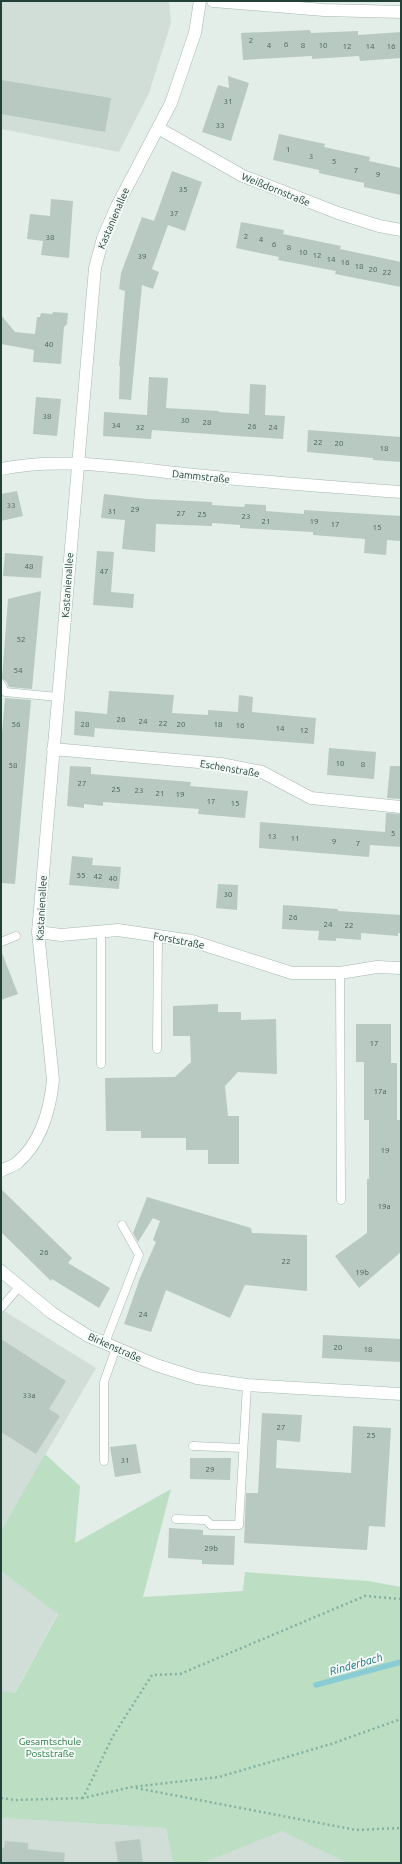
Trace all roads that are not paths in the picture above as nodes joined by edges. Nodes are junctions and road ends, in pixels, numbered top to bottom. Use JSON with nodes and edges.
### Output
{"nodes":[{"id":1,"x":200,"y":1,"type":"edge"},
{"id":2,"x":213,"y":1,"type":"edge"},
{"id":3,"x":401,"y":12,"type":"edge"},
{"id":4,"x":158,"y":128,"type":"junction"},
{"id":5,"x":401,"y":230,"type":"edge"},
{"id":6,"x":77,"y":464,"type":"junction"},
{"id":7,"x":3,"y":468,"type":"edge"},
{"id":8,"x":401,"y":492,"type":"edge"},
{"id":9,"x":1,"y":684,"type":"edge"},
{"id":10,"x":58,"y":697,"type":"junction"},
{"id":11,"x":53,"y":749,"type":"junction"},
{"id":12,"x":401,"y":807,"type":"edge"},
{"id":13,"x":101,"y":931,"type":"junction"},
{"id":14,"x":38,"y":932,"type":"junction"},
{"id":15,"x":16,"y":936,"type":"dead end"},
{"id":16,"x":158,"y":936,"type":"junction"},
{"id":17,"x":1,"y":942,"type":"edge"},
{"id":18,"x":401,"y":968,"type":"edge"},
{"id":19,"x":340,"y":973,"type":"junction"},
{"id":20,"x":157,"y":1049,"type":"dead end"},
{"id":21,"x":101,"y":1064,"type":"dead end"},
{"id":22,"x":1,"y":1171,"type":"edge"},
{"id":23,"x":341,"y":1200,"type":"dead end"},
{"id":24,"x":122,"y":1225,"type":"dead end"},
{"id":25,"x":1,"y":1272,"type":"edge"},
{"id":26,"x":19,"y":1287,"type":"junction"},
{"id":27,"x":1,"y":1308,"type":"edge"},
{"id":28,"x":105,"y":1343,"type":"junction"},
{"id":29,"x":116,"y":1348,"type":"junction"},
{"id":30,"x":247,"y":1385,"type":"junction"},
{"id":31,"x":401,"y":1394,"type":"edge"},
{"id":32,"x":193,"y":1446,"type":"dead end"},
{"id":33,"x":243,"y":1448,"type":"junction"},
{"id":34,"x":104,"y":1461,"type":"dead end"},
{"id":35,"x":176,"y":1519,"type":"dead end"}],
"edges":[{"from":1,"to":4,"type":"street","name":"Kastanienallee"},
{"from":2,"to":3,"type":"street"},
{"from":4,"to":5,"type":"street","name":"Weißdornstraße"},
{"from":4,"to":6,"type":"street","name":"Kastanienallee"},
{"from":6,"to":7,"type":"street","name":"Dammstraße"},
{"from":6,"to":8,"type":"street","name":"Dammstraße"},
{"from":6,"to":10,"type":"street","name":"Kastanienallee"},
{"from":9,"to":10,"type":"lane"},
{"from":10,"to":11,"type":"street","name":"Kastanienallee"},
{"from":11,"to":12,"type":"street","name":"Eschenstraße"},
{"from":11,"to":14,"type":"street","name":"Kastanienallee"},
{"from":13,"to":14,"type":"street","name":"Forststraße"},
{"from":13,"to":16,"type":"street","name":"Forststraße"},
{"from":13,"to":21,"type":"lane"},
{"from":14,"to":22,"type":"street","name":"Kastanienallee"},
{"from":15,"to":17,"type":"lane"},
{"from":16,"to":19,"type":"street","name":"Forststraße"},
{"from":16,"to":20,"type":"lane"},
{"from":18,"to":19,"type":"street","name":"Forststraße"},
{"from":19,"to":23,"type":"lane"},
{"from":24,"to":28,"type":"lane"},
{"from":25,"to":26,"type":"street","name":"Birkenstraße"},
{"from":26,"to":27,"type":"lane"},
{"from":26,"to":28,"type":"street","name":"Birkenstraße"},
{"from":28,"to":29,"type":"street","name":"Birkenstraße"},
{"from":29,"to":30,"type":"street","name":"Birkenstraße"},
{"from":29,"to":34,"type":"lane"},
{"from":30,"to":31,"type":"street","name":"Birkenstraße"},
{"from":30,"to":33,"type":"lane"},
{"from":32,"to":33,"type":"lane"},
{"from":33,"to":35,"type":"lane"}]}
